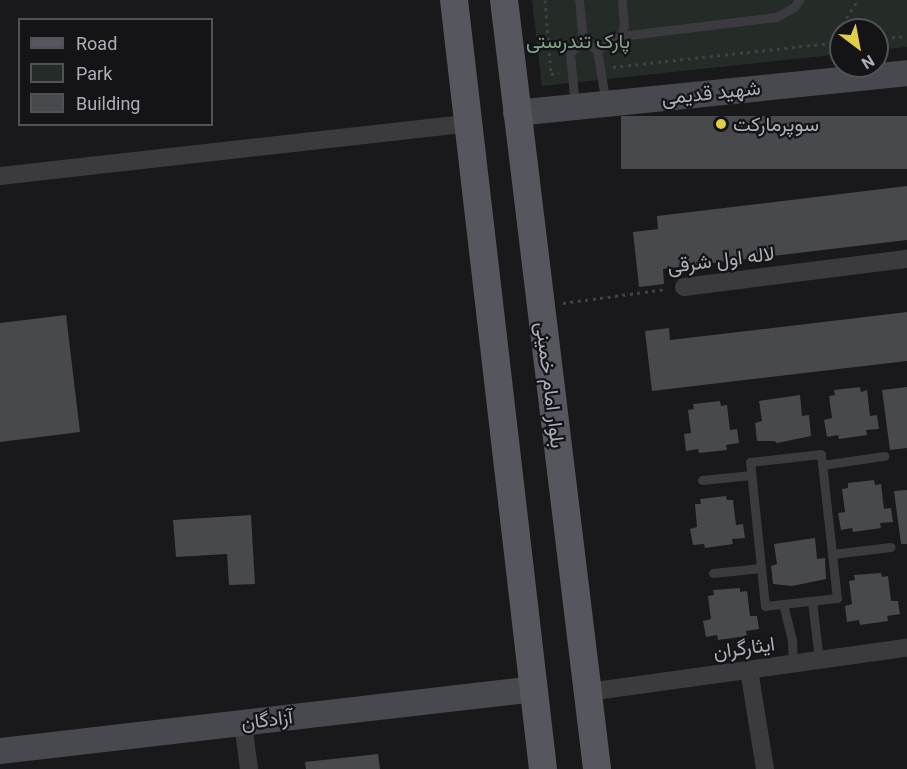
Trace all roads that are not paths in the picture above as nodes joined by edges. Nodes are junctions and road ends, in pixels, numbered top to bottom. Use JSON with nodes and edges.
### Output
{"nodes":[{"id":1,"x":454,"y":0,"type":"edge"},
{"id":2,"x":504,"y":0,"type":"edge"},
{"id":3,"x":579,"y":0,"type":"edge"},
{"id":4,"x":622,"y":0,"type":"edge"},
{"id":5,"x":799,"y":0,"type":"edge"},
{"id":6,"x":621,"y":36,"type":"junction"},
{"id":7,"x":584,"y":40,"type":"junction"},
{"id":8,"x":597,"y":50,"type":"junction"},
{"id":9,"x":907,"y":73,"type":"edge"},
{"id":10,"x":606,"y":104,"type":"junction"},
{"id":11,"x":575,"y":107,"type":"junction"},
{"id":12,"x":516,"y":113,"type":"junction"},
{"id":13,"x":469,"y":123,"type":"junction"},
{"id":14,"x":0,"y":176,"type":"edge"},
{"id":15,"x":907,"y":260,"type":"edge"},
{"id":16,"x":684,"y":286,"type":"road end"},
{"id":17,"x":884,"y":456,"type":"dead end"},
{"id":18,"x":822,"y":465,"type":"junction"},
{"id":19,"x":751,"y":475,"type":"junction"},
{"id":20,"x":702,"y":480,"type":"dead end"},
{"id":21,"x":891,"y":547,"type":"dead end"},
{"id":22,"x":832,"y":554,"type":"junction"},
{"id":23,"x":761,"y":568,"type":"junction"},
{"id":24,"x":713,"y":573,"type":"dead end"},
{"id":25,"x":812,"y":601,"type":"junction"},
{"id":26,"x":783,"y":604,"type":"junction"},
{"id":27,"x":907,"y":648,"type":"edge"},
{"id":28,"x":819,"y":660,"type":"junction"},
{"id":29,"x":793,"y":664,"type":"junction"},
{"id":30,"x":749,"y":670,"type":"junction"},
{"id":31,"x":534,"y":689,"type":"junction"},
{"id":32,"x":588,"y":692,"type":"junction"},
{"id":33,"x":243,"y":723,"type":"junction"},
{"id":34,"x":0,"y":752,"type":"edge"},
{"id":35,"x":249,"y":769,"type":"edge"},
{"id":36,"x":543,"y":769,"type":"edge"},
{"id":37,"x":597,"y":769,"type":"edge"},
{"id":38,"x":765,"y":769,"type":"edge"}],
"edges":[{"from":1,"to":13,"type":"main road"},
{"from":2,"to":12,"type":"main road","name":"بلوار امام خمینی"},
{"from":3,"to":7,"type":"lane"},
{"from":4,"to":6,"type":"lane"},
{"from":5,"to":6,"type":"lane"},
{"from":6,"to":8,"type":"lane"},
{"from":7,"to":8,"type":"lane"},
{"from":7,"to":11,"type":"lane"},
{"from":8,"to":10,"type":"lane"},
{"from":9,"to":10,"type":"street","name":"شهید قدیمی"},
{"from":10,"to":11,"type":"street","name":"شهید قدیمی"},
{"from":11,"to":12,"type":"street","name":"شهید قدیمی"},
{"from":12,"to":32,"type":"main road","name":"بلوار امام خمینی"},
{"from":13,"to":14,"type":"street"},
{"from":13,"to":31,"type":"main road"},
{"from":15,"to":16,"type":"street","name":"لاله اول شرقی"},
{"from":17,"to":18,"type":"lane"},
{"from":18,"to":19,"type":"lane"},
{"from":18,"to":22,"type":"lane"},
{"from":19,"to":20,"type":"lane"},
{"from":19,"to":23,"type":"lane"},
{"from":21,"to":22,"type":"lane"},
{"from":22,"to":25,"type":"lane"},
{"from":23,"to":24,"type":"lane"},
{"from":23,"to":26,"type":"lane"},
{"from":25,"to":26,"type":"lane"},
{"from":25,"to":28,"type":"lane"},
{"from":26,"to":29,"type":"lane"},
{"from":27,"to":28,"type":"street","name":"ایثارگران"},
{"from":28,"to":29,"type":"street","name":"ایثارگران"},
{"from":29,"to":30,"type":"street","name":"ایثارگران"},
{"from":30,"to":32,"type":"street","name":"ایثارگران"},
{"from":30,"to":38,"type":"street"},
{"from":31,"to":33,"type":"street","name":"آزادگان"},
{"from":31,"to":36,"type":"main road"},
{"from":32,"to":37,"type":"main road","name":"بلوار امام خمینی"},
{"from":33,"to":34,"type":"street","name":"آزادگان"},
{"from":33,"to":35,"type":"street"}]}
